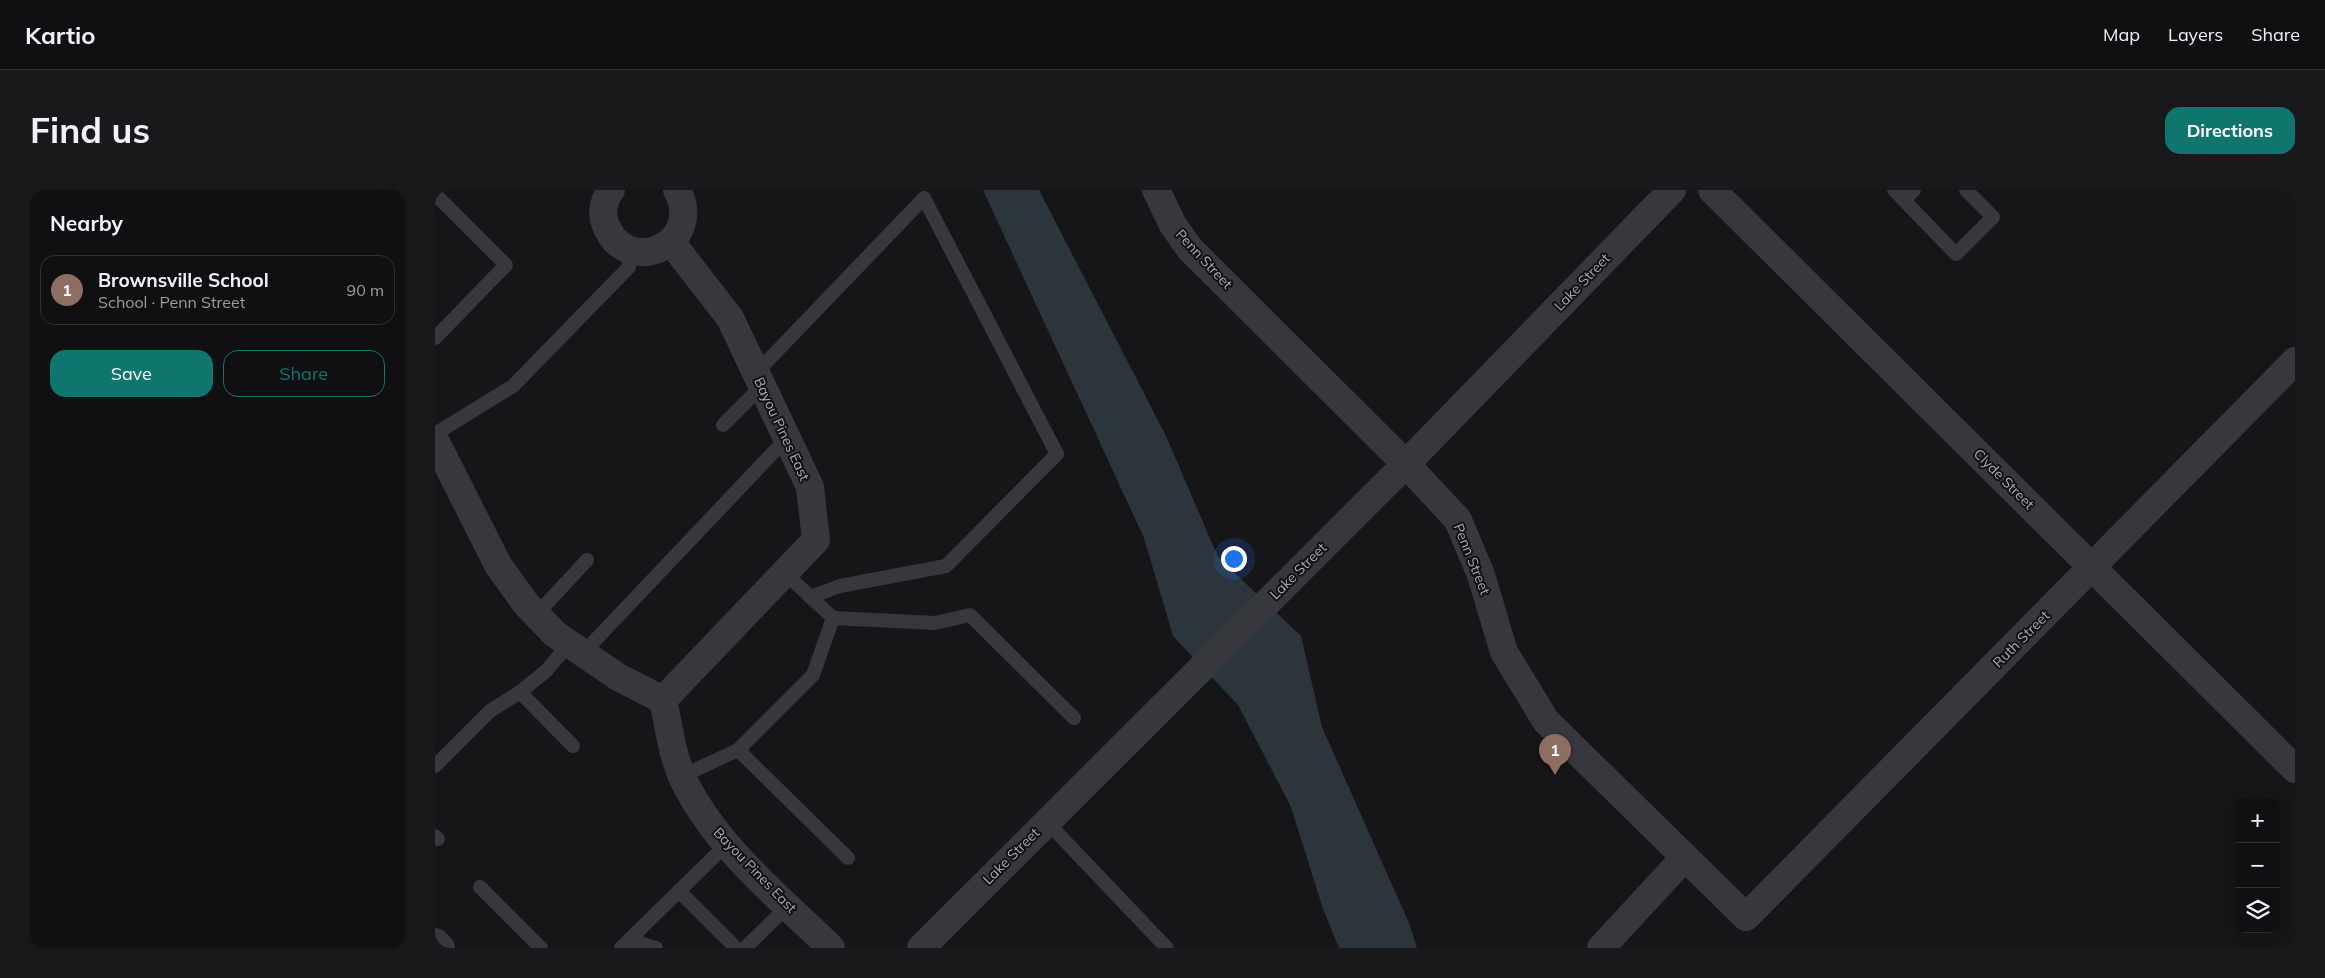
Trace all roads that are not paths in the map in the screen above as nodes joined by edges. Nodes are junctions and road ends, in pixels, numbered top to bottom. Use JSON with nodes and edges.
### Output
{"nodes":[{"id":1,"x":611,"y":190,"type":"edge"},
{"id":2,"x":677,"y":190,"type":"edge"},
{"id":3,"x":1156,"y":190,"type":"edge"},
{"id":4,"x":1671,"y":190,"type":"edge"},
{"id":5,"x":1712,"y":190,"type":"edge"},
{"id":6,"x":1894,"y":190,"type":"edge"},
{"id":7,"x":1914,"y":190,"type":"edge"},
{"id":8,"x":1966,"y":190,"type":"edge"},
{"id":9,"x":921,"y":194,"type":"edge"},
{"id":10,"x":437,"y":196,"type":"dead end"},
{"id":11,"x":1904,"y":200,"type":"junction"},
{"id":12,"x":671,"y":242,"type":"junction"},
{"id":13,"x":629,"y":250,"type":"junction"},
{"id":14,"x":435,"y":338,"type":"edge"},
{"id":15,"x":2295,"y":361,"type":"edge"},
{"id":16,"x":759,"y":380,"type":"junction"},
{"id":17,"x":723,"y":424,"type":"dead end"},
{"id":18,"x":435,"y":434,"type":"edge"},
{"id":19,"x":787,"y":438,"type":"junction"},
{"id":20,"x":435,"y":440,"type":"edge"},
{"id":21,"x":1406,"y":464,"type":"junction"},
{"id":22,"x":587,"y":560,"type":"dead end"},
{"id":23,"x":2093,"y":566,"type":"junction"},
{"id":24,"x":785,"y":573,"type":"junction"},
{"id":25,"x":810,"y":597,"type":"junction"},
{"id":26,"x":536,"y":615,"type":"junction"},
{"id":27,"x":833,"y":618,"type":"junction"},
{"id":28,"x":576,"y":649,"type":"junction"},
{"id":29,"x":520,"y":692,"type":"junction"},
{"id":30,"x":663,"y":700,"type":"junction"},
{"id":31,"x":1074,"y":718,"type":"dead end"},
{"id":32,"x":573,"y":746,"type":"dead end"},
{"id":33,"x":738,"y":750,"type":"junction"},
{"id":34,"x":435,"y":766,"type":"edge"},
{"id":35,"x":2295,"y":769,"type":"edge"},
{"id":36,"x":682,"y":776,"type":"junction"},
{"id":37,"x":1046,"y":820,"type":"junction"},
{"id":38,"x":726,"y":844,"type":"junction"},
{"id":39,"x":1685,"y":857,"type":"junction"},
{"id":40,"x":848,"y":858,"type":"dead end"},
{"id":41,"x":480,"y":887,"type":"dead end"},
{"id":42,"x":679,"y":891,"type":"junction"},
{"id":43,"x":788,"y":906,"type":"junction"},
{"id":44,"x":1746,"y":917,"type":"joint"},
{"id":45,"x":435,"y":942,"type":"edge"},
{"id":46,"x":625,"y":944,"type":"edge"},
{"id":47,"x":441,"y":948,"type":"edge"},
{"id":48,"x":541,"y":948,"type":"edge"},
{"id":49,"x":656,"y":948,"type":"edge"},
{"id":50,"x":736,"y":948,"type":"edge"},
{"id":51,"x":745,"y":948,"type":"edge"},
{"id":52,"x":831,"y":948,"type":"edge"},
{"id":53,"x":921,"y":948,"type":"edge"},
{"id":54,"x":1167,"y":948,"type":"edge"},
{"id":55,"x":1601,"y":948,"type":"edge"}],
"edges":[{"from":1,"to":13,"type":"street"},
{"from":2,"to":12,"type":"street"},
{"from":3,"to":21,"type":"street","name":"Penn Street"},
{"from":4,"to":21,"type":"street","name":"Lake Street"},
{"from":5,"to":23,"type":"street","name":"Clyde Street"},
{"from":6,"to":11,"type":"lane"},
{"from":7,"to":11,"type":"lane"},
{"from":8,"to":11,"type":"lane"},
{"from":9,"to":16,"type":"lane"},
{"from":9,"to":25,"type":"lane"},
{"from":10,"to":14,"type":"lane"},
{"from":12,"to":13,"type":"street"},
{"from":12,"to":16,"type":"street","name":"Bayou Pines East"},
{"from":13,"to":18,"type":"lane"},
{"from":15,"to":23,"type":"street","name":"Ruth Street"},
{"from":16,"to":17,"type":"lane"},
{"from":16,"to":19,"type":"street","name":"Bayou Pines East"},
{"from":19,"to":24,"type":"street","name":"Bayou Pines East"},
{"from":19,"to":28,"type":"lane"},
{"from":20,"to":26,"type":"street"},
{"from":21,"to":37,"type":"street","name":"Lake Street"},
{"from":21,"to":39,"type":"street","name":"Penn Street"},
{"from":22,"to":26,"type":"lane"},
{"from":23,"to":35,"type":"street","name":"Clyde Street"},
{"from":23,"to":44,"type":"street","name":"Ruth Street"},
{"from":24,"to":25,"type":"lane"},
{"from":24,"to":30,"type":"street","name":"Bayou Pines East"},
{"from":25,"to":27,"type":"lane"},
{"from":26,"to":28,"type":"street"},
{"from":27,"to":31,"type":"lane"},
{"from":27,"to":33,"type":"lane"},
{"from":28,"to":29,"type":"lane"},
{"from":28,"to":30,"type":"street"},
{"from":29,"to":32,"type":"lane"},
{"from":29,"to":34,"type":"lane"},
{"from":30,"to":36,"type":"street","name":"Bayou Pines East"},
{"from":33,"to":36,"type":"lane"},
{"from":33,"to":40,"type":"lane"},
{"from":36,"to":38,"type":"street","name":"Bayou Pines East"},
{"from":37,"to":53,"type":"street","name":"Lake Street"},
{"from":37,"to":54,"type":"lane"},
{"from":38,"to":42,"type":"lane"},
{"from":38,"to":43,"type":"street","name":"Bayou Pines East"},
{"from":39,"to":44,"type":"street","name":"Penn Street"},
{"from":39,"to":55,"type":"street"},
{"from":41,"to":48,"type":"lane"},
{"from":42,"to":46,"type":"lane"},
{"from":42,"to":50,"type":"lane"},
{"from":43,"to":51,"type":"lane"},
{"from":43,"to":52,"type":"street","name":"Bayou Pines East"},
{"from":45,"to":47,"type":"street"},
{"from":46,"to":49,"type":"lane"}]}
